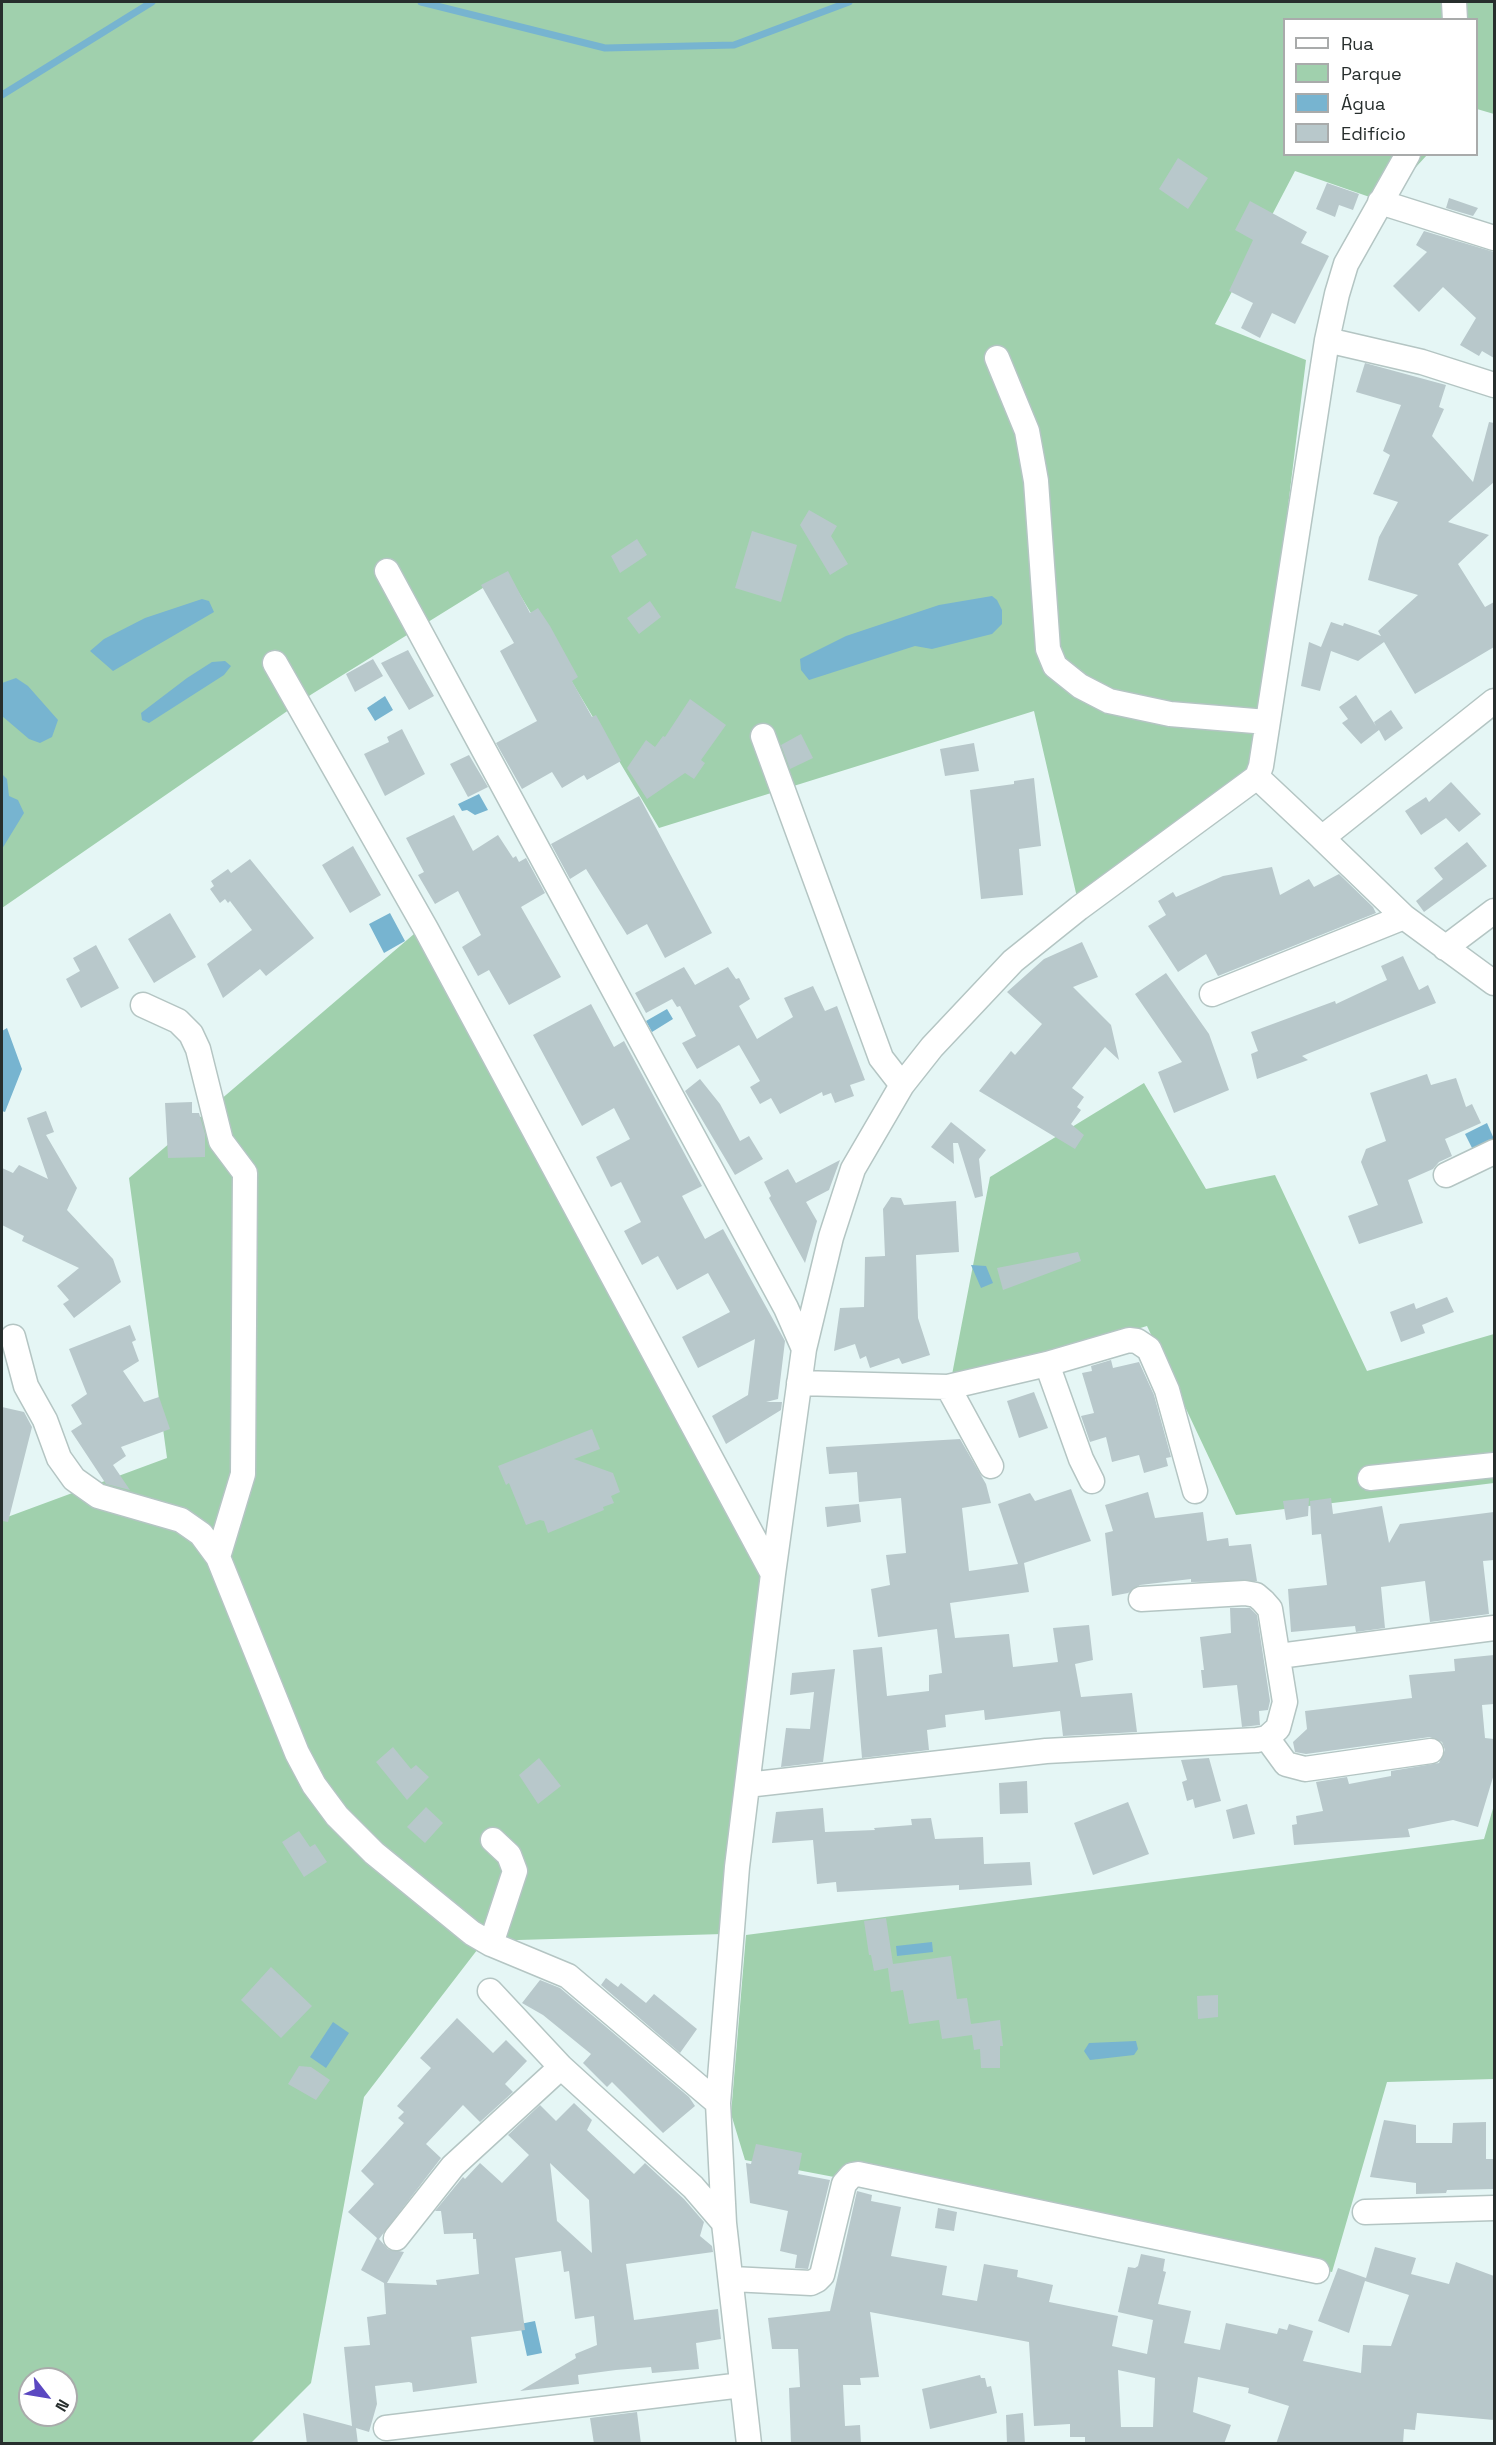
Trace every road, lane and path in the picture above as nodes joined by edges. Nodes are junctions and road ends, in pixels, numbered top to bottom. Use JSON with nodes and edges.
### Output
{"nodes":[{"id":1,"x":1454,"y":2,"type":"edge"},
{"id":2,"x":1455,"y":18,"type":"edge"},
{"id":3,"x":1407,"y":156,"type":"edge"},
{"id":4,"x":1380,"y":202,"type":"junction"},
{"id":5,"x":1494,"y":238,"type":"edge"},
{"id":6,"x":1327,"y":340,"type":"junction"},
{"id":7,"x":997,"y":358,"type":"dead end"},
{"id":8,"x":1494,"y":385,"type":"edge"},
{"id":9,"x":387,"y":571,"type":"dead end"},
{"id":10,"x":275,"y":663,"type":"dead end"},
{"id":11,"x":1494,"y":701,"type":"edge"},
{"id":12,"x":1267,"y":722,"type":"junction"},
{"id":13,"x":763,"y":736,"type":"dead end"},
{"id":14,"x":1257,"y":777,"type":"junction"},
{"id":15,"x":1322,"y":838,"type":"junction"},
{"id":16,"x":1494,"y":911,"type":"edge"},
{"id":17,"x":1404,"y":917,"type":"junction"},
{"id":18,"x":1445,"y":948,"type":"junction"},
{"id":19,"x":1494,"y":983,"type":"edge"},
{"id":20,"x":1212,"y":994,"type":"dead end"},
{"id":21,"x":143,"y":1005,"type":"dead end"},
{"id":22,"x":902,"y":1085,"type":"junction"},
{"id":23,"x":1494,"y":1152,"type":"edge"},
{"id":24,"x":1446,"y":1175,"type":"dead end"},
{"id":25,"x":13,"y":1337,"type":"dead end"},
{"id":26,"x":804,"y":1349,"type":"junction"},
{"id":27,"x":1047,"y":1364,"type":"junction"},
{"id":28,"x":799,"y":1383,"type":"junction"},
{"id":29,"x":948,"y":1387,"type":"junction"},
{"id":30,"x":1494,"y":1465,"type":"edge"},
{"id":31,"x":991,"y":1466,"type":"dead end"},
{"id":32,"x":1370,"y":1478,"type":"dead end"},
{"id":33,"x":1092,"y":1481,"type":"dead end"},
{"id":34,"x":1195,"y":1491,"type":"dead end"},
{"id":35,"x":218,"y":1557,"type":"junction"},
{"id":36,"x":773,"y":1574,"type":"junction"},
{"id":37,"x":1141,"y":1599,"type":"dead end"},
{"id":38,"x":1494,"y":1628,"type":"edge"},
{"id":39,"x":1279,"y":1656,"type":"junction"},
{"id":40,"x":1267,"y":1738,"type":"junction"},
{"id":41,"x":1431,"y":1751,"type":"dead end"},
{"id":42,"x":747,"y":1785,"type":"junction"},
{"id":43,"x":493,"y":1840,"type":"dead end"},
{"id":44,"x":491,"y":1944,"type":"junction"},
{"id":45,"x":490,"y":1991,"type":"dead end"},
{"id":46,"x":561,"y":2067,"type":"junction"},
{"id":47,"x":718,"y":2103,"type":"junction"},
{"id":48,"x":1494,"y":2208,"type":"edge"},
{"id":49,"x":1365,"y":2212,"type":"dead end"},
{"id":50,"x":724,"y":2223,"type":"junction"},
{"id":51,"x":396,"y":2238,"type":"dead end"},
{"id":52,"x":1317,"y":2271,"type":"dead end"},
{"id":53,"x":732,"y":2278,"type":"junction"},
{"id":54,"x":742,"y":2385,"type":"junction"},
{"id":55,"x":386,"y":2428,"type":"dead end"},
{"id":56,"x":749,"y":2444,"type":"edge"}],
"edges":[{"from":1,"to":2,"type":"street"},
{"from":3,"to":4,"type":"street"},
{"from":4,"to":5,"type":"street"},
{"from":4,"to":6,"type":"street"},
{"from":6,"to":8,"type":"street"},
{"from":6,"to":12,"type":"street"},
{"from":7,"to":12,"type":"street"},
{"from":9,"to":26,"type":"street"},
{"from":10,"to":36,"type":"street"},
{"from":11,"to":15,"type":"street"},
{"from":12,"to":14,"type":"street"},
{"from":13,"to":22,"type":"street"},
{"from":14,"to":15,"type":"street"},
{"from":14,"to":22,"type":"street"},
{"from":15,"to":17,"type":"street"},
{"from":16,"to":18,"type":"street"},
{"from":17,"to":18,"type":"street"},
{"from":17,"to":20,"type":"street"},
{"from":18,"to":19,"type":"street"},
{"from":21,"to":35,"type":"street"},
{"from":22,"to":26,"type":"street"},
{"from":23,"to":24,"type":"street"},
{"from":25,"to":35,"type":"street"},
{"from":26,"to":28,"type":"street"},
{"from":27,"to":29,"type":"street"},
{"from":27,"to":33,"type":"street"},
{"from":27,"to":34,"type":"street"},
{"from":28,"to":29,"type":"street"},
{"from":28,"to":36,"type":"street"},
{"from":29,"to":31,"type":"street"},
{"from":30,"to":32,"type":"street"},
{"from":35,"to":44,"type":"street"},
{"from":36,"to":42,"type":"street"},
{"from":37,"to":39,"type":"street"},
{"from":38,"to":39,"type":"street"},
{"from":39,"to":40,"type":"street"},
{"from":40,"to":41,"type":"street"},
{"from":40,"to":42,"type":"street"},
{"from":42,"to":47,"type":"street"},
{"from":43,"to":44,"type":"street"},
{"from":44,"to":47,"type":"street"},
{"from":45,"to":46,"type":"street"},
{"from":46,"to":50,"type":"street"},
{"from":46,"to":51,"type":"street"},
{"from":47,"to":50,"type":"street"},
{"from":48,"to":49,"type":"street"},
{"from":50,"to":53,"type":"street"},
{"from":52,"to":53,"type":"street"},
{"from":53,"to":54,"type":"street"},
{"from":54,"to":55,"type":"street"},
{"from":54,"to":56,"type":"street"}]}
